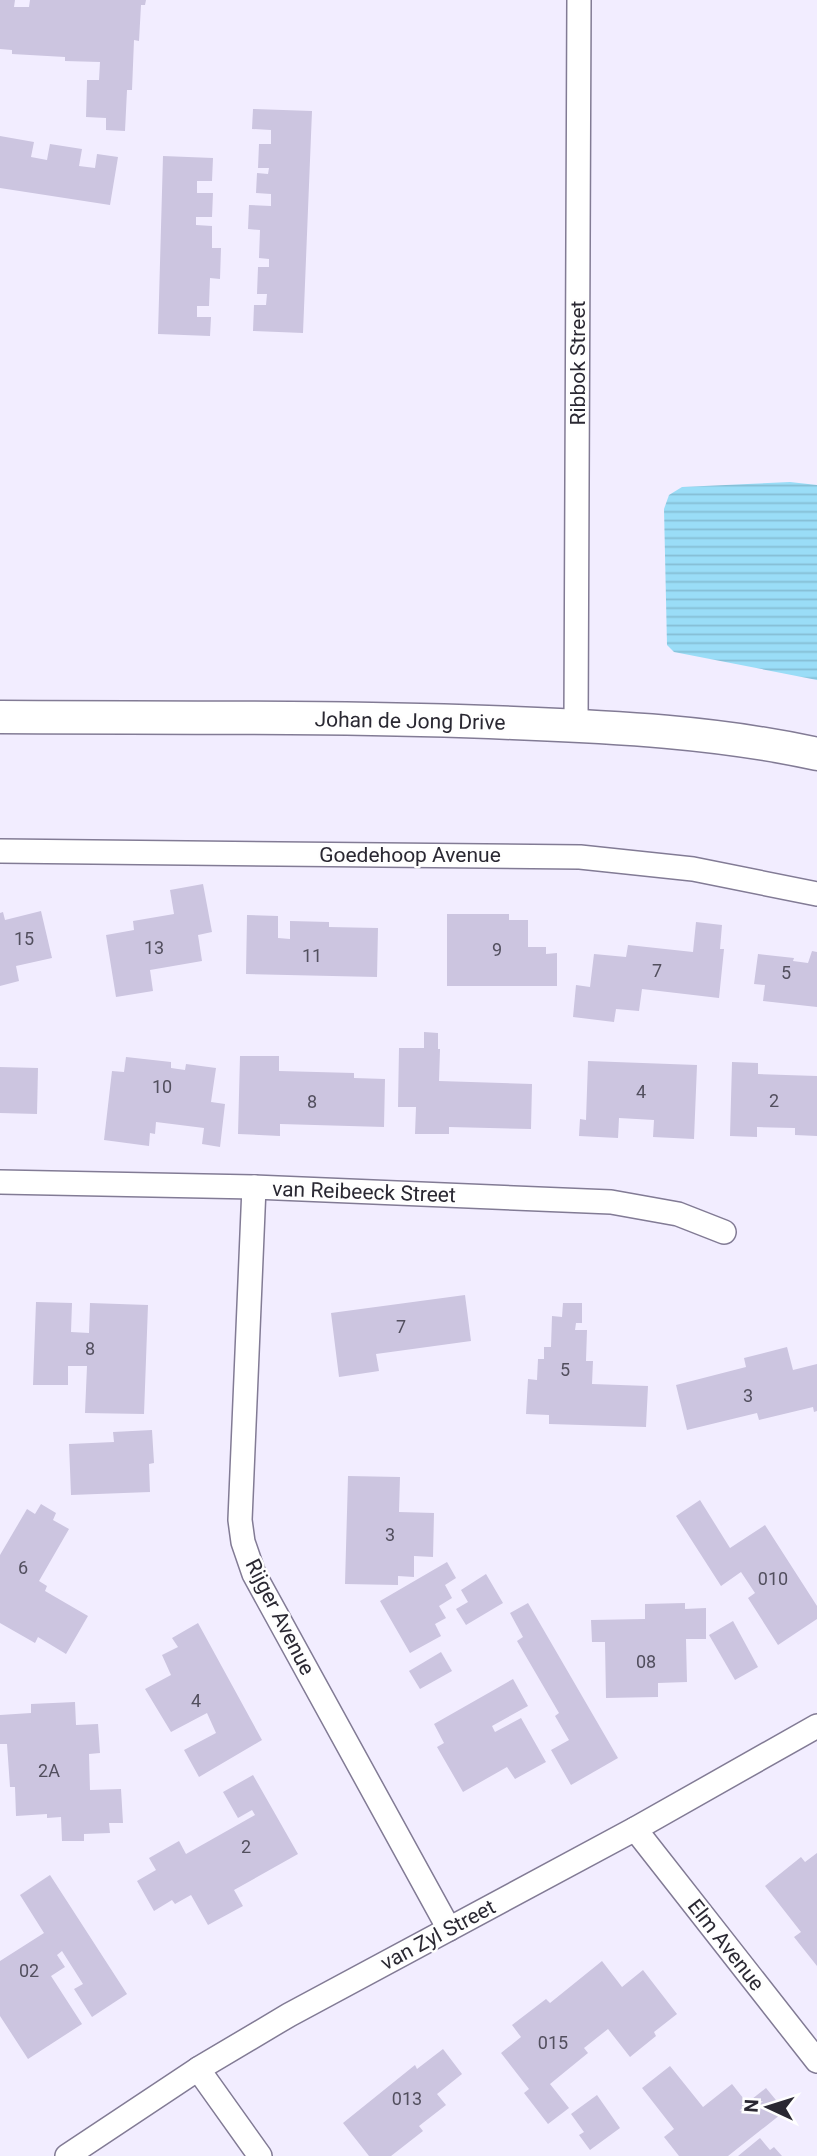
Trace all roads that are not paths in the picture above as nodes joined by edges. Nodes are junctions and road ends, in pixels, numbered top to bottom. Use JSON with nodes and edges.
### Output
{"nodes":[{"id":1,"x":579,"y":0,"type":"edge"},
{"id":2,"x":0,"y":716,"type":"edge"},
{"id":3,"x":576,"y":725,"type":"junction"},
{"id":4,"x":817,"y":754,"type":"edge"},
{"id":5,"x":0,"y":851,"type":"edge"},
{"id":6,"x":817,"y":894,"type":"edge"},
{"id":7,"x":0,"y":1182,"type":"edge"},
{"id":8,"x":254,"y":1187,"type":"junction"},
{"id":9,"x":724,"y":1232,"type":"dead end"},
{"id":10,"x":817,"y":1726,"type":"edge"},
{"id":11,"x":635,"y":1829,"type":"junction"},
{"id":12,"x":449,"y":1930,"type":"junction"},
{"id":13,"x":817,"y":2061,"type":"edge"},
{"id":14,"x":198,"y":2069,"type":"junction"},
{"id":15,"x":67,"y":2156,"type":"edge"},
{"id":16,"x":260,"y":2156,"type":"edge"}],
"edges":[{"from":1,"to":3,"type":"street","name":"Ribbok Street"},
{"from":2,"to":3,"type":"street","name":"Johan de Jong Drive"},
{"from":3,"to":4,"type":"street","name":"Johan de Jong Drive"},
{"from":5,"to":6,"type":"street","name":"Goedehoop Avenue"},
{"from":7,"to":8,"type":"street","name":"van Reibeeck Street"},
{"from":8,"to":9,"type":"street","name":"van Reibeeck Street"},
{"from":8,"to":12,"type":"street","name":"Rijger Avenue"},
{"from":10,"to":11,"type":"street","name":"van Zyl Street"},
{"from":11,"to":12,"type":"street","name":"van Zyl Street"},
{"from":11,"to":13,"type":"street","name":"Elm Avenue"},
{"from":12,"to":14,"type":"street","name":"van Zyl Street"},
{"from":14,"to":15,"type":"street","name":"van Zyl Street"},
{"from":14,"to":16,"type":"street"}]}
